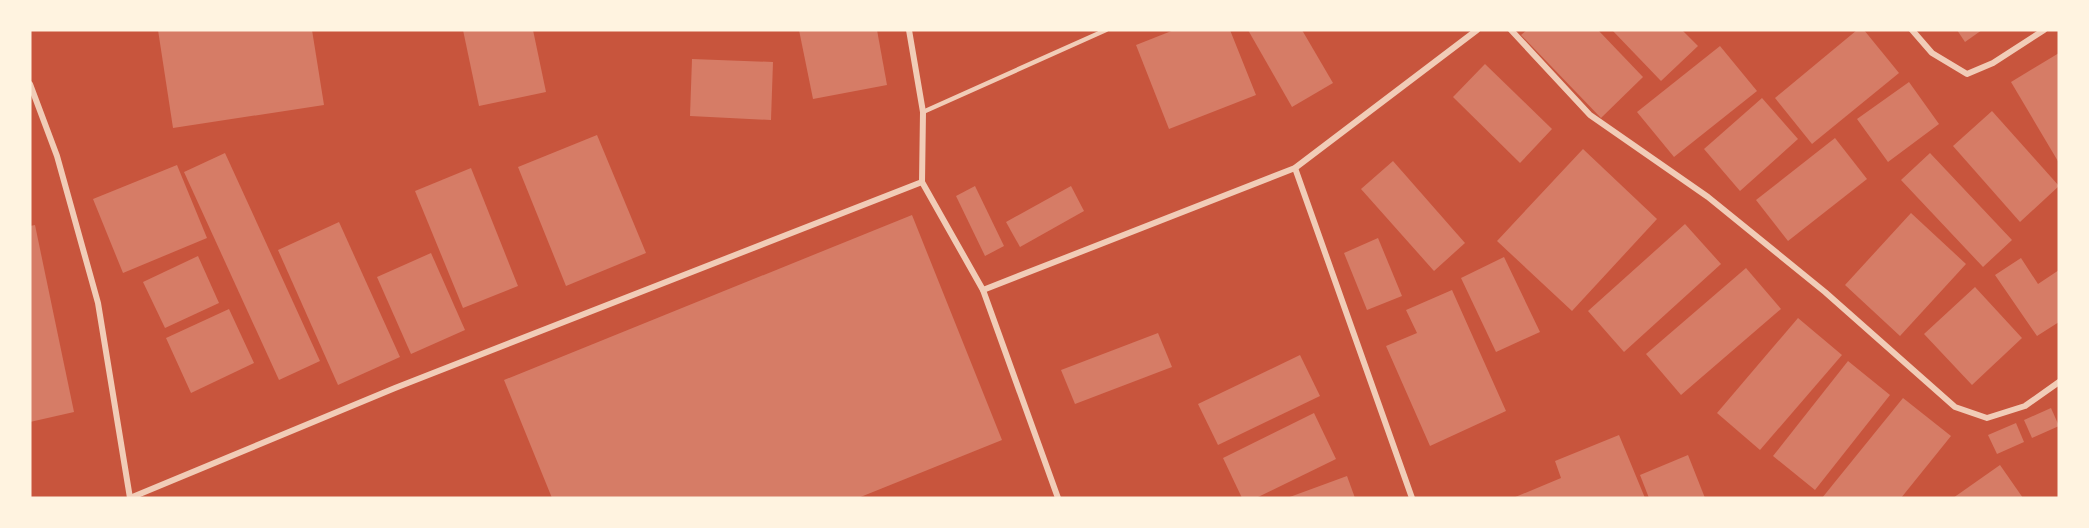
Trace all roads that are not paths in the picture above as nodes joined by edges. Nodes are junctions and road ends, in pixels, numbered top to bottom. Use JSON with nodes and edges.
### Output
{"nodes":[{"id":1,"x":909,"y":30,"type":"edge"},
{"id":2,"x":1106,"y":30,"type":"edge"},
{"id":3,"x":1477,"y":30,"type":"edge"},
{"id":4,"x":1510,"y":30,"type":"edge"},
{"id":5,"x":1912,"y":30,"type":"edge"},
{"id":6,"x":2044,"y":30,"type":"edge"},
{"id":7,"x":30,"y":84,"type":"edge"},
{"id":8,"x":922,"y":112,"type":"junction"},
{"id":9,"x":1295,"y":168,"type":"junction"},
{"id":10,"x":922,"y":183,"type":"junction"},
{"id":11,"x":983,"y":290,"type":"junction"},
{"id":12,"x":2059,"y":382,"type":"edge"},
{"id":13,"x":130,"y":498,"type":"edge"},
{"id":14,"x":1058,"y":498,"type":"edge"},
{"id":15,"x":1412,"y":498,"type":"edge"}],
"edges":[{"from":1,"to":8,"type":"street"},
{"from":2,"to":8,"type":"lane"},
{"from":3,"to":9,"type":"street"},
{"from":4,"to":12,"type":"street"},
{"from":5,"to":6,"type":"street"},
{"from":7,"to":13,"type":"street"},
{"from":8,"to":10,"type":"street"},
{"from":9,"to":11,"type":"street"},
{"from":9,"to":15,"type":"street"},
{"from":10,"to":11,"type":"street"},
{"from":10,"to":13,"type":"street"},
{"from":11,"to":14,"type":"street"}]}
